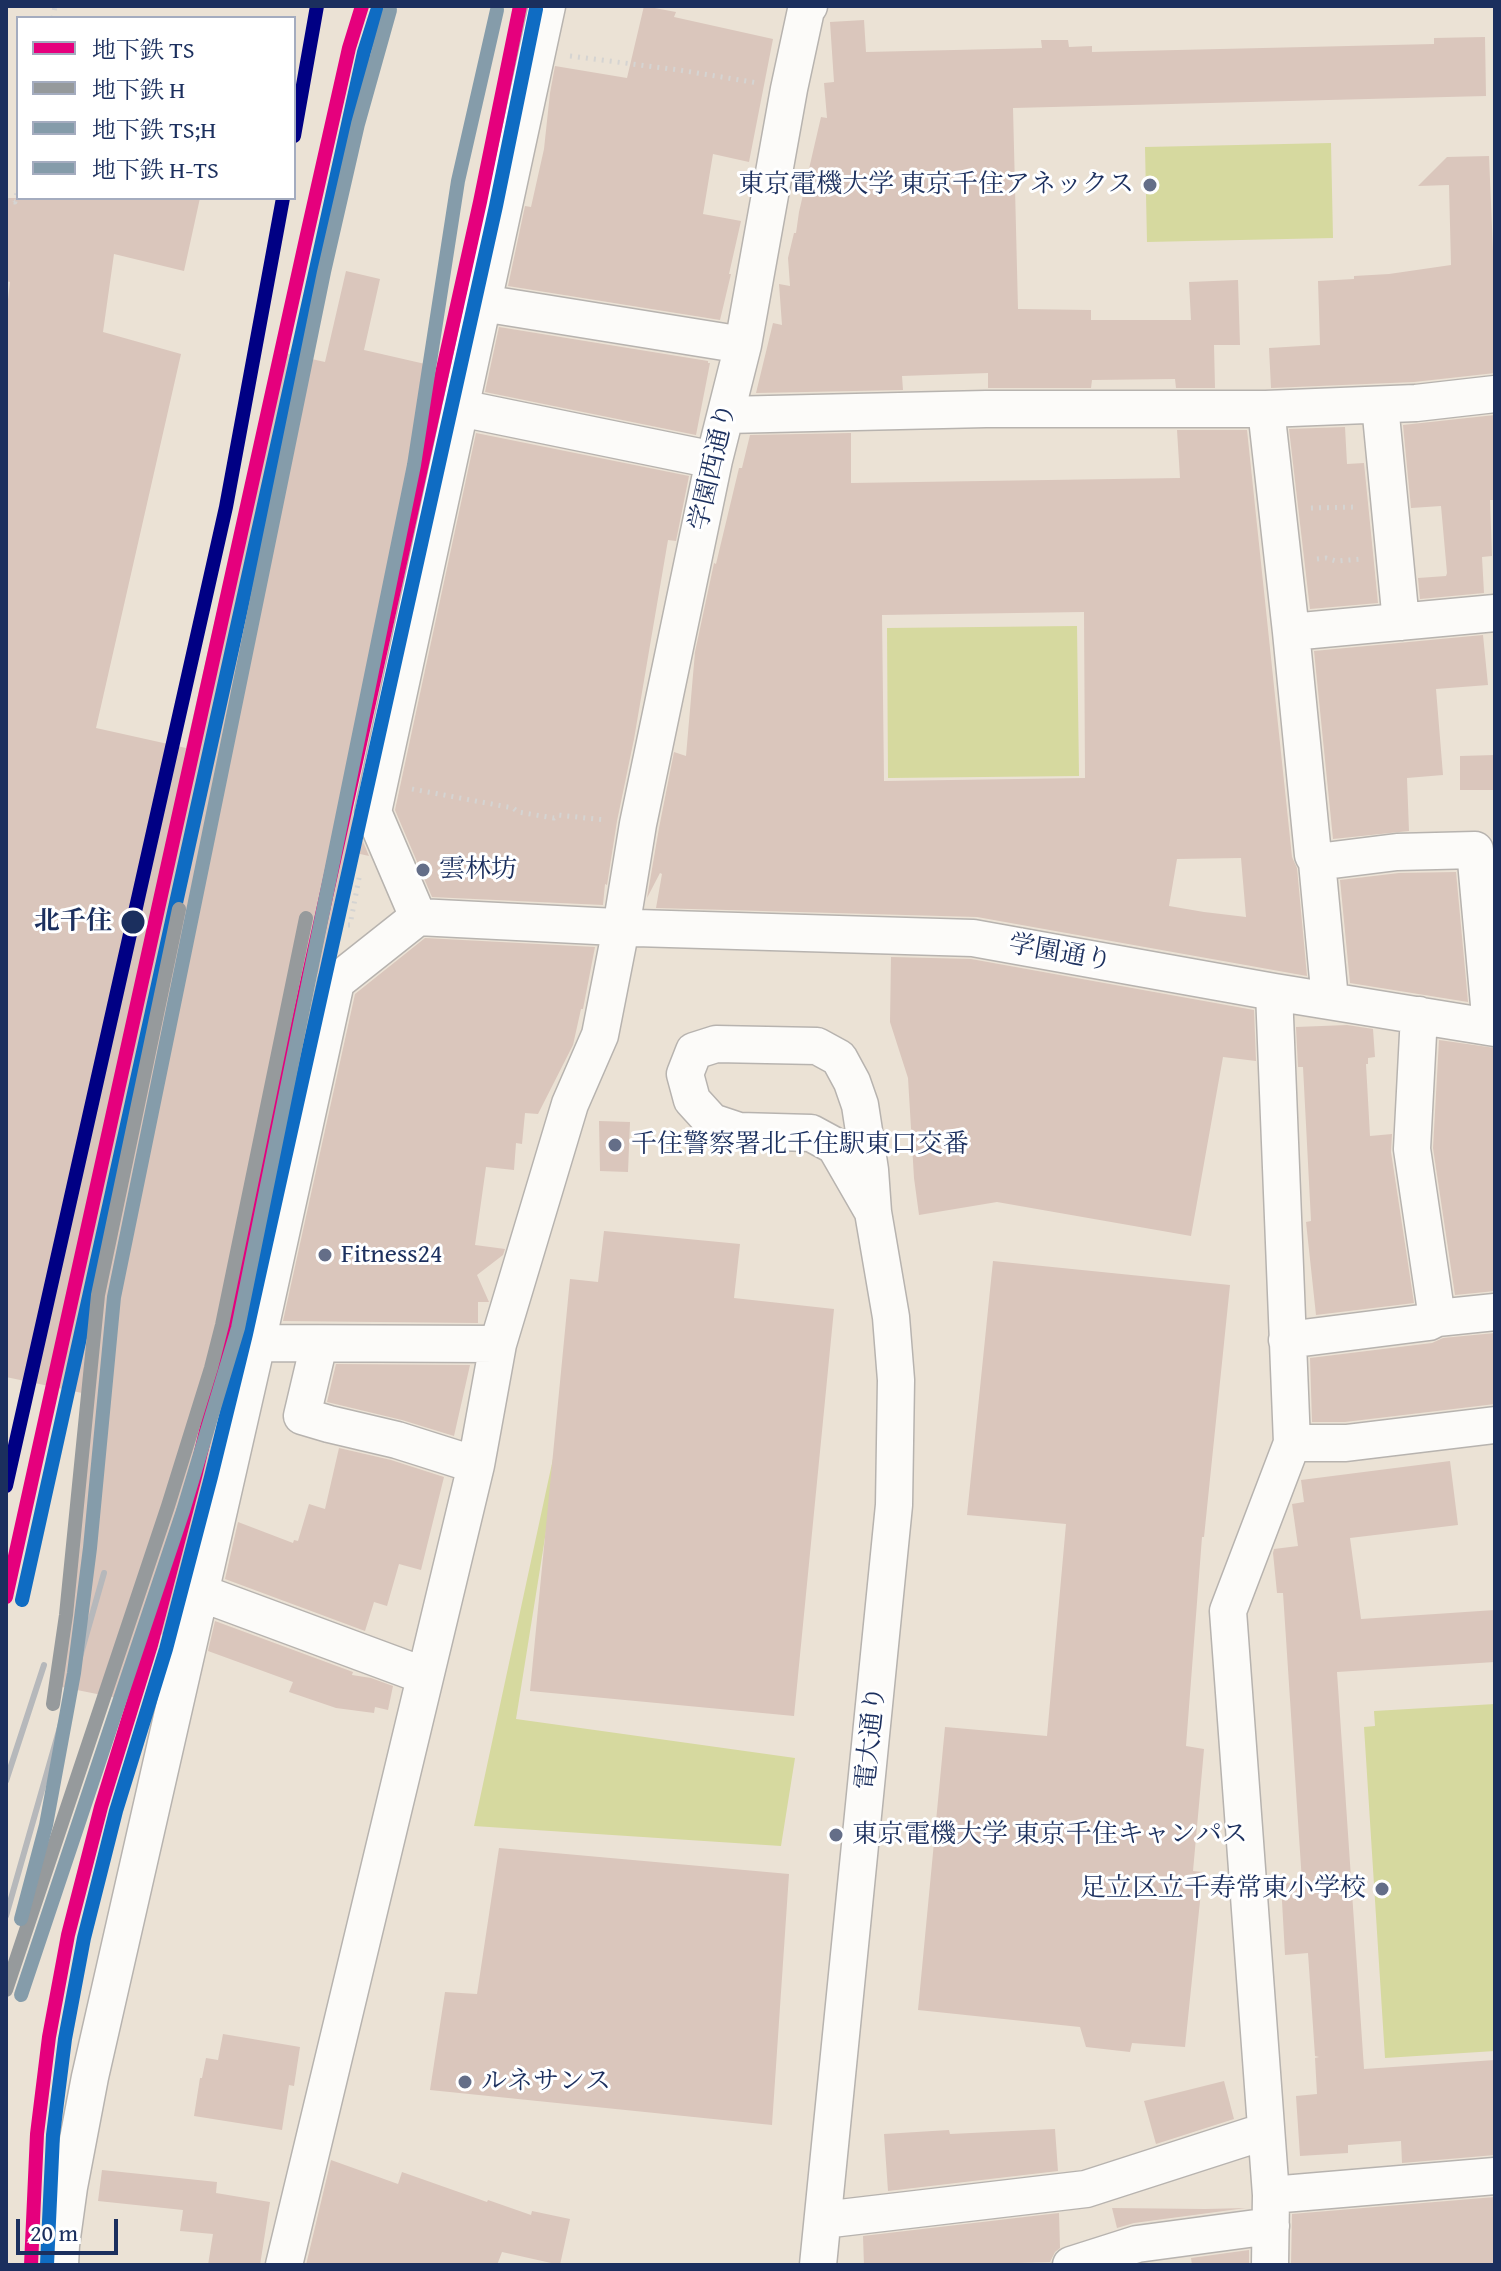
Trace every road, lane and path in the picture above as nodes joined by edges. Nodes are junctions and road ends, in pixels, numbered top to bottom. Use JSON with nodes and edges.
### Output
{"nodes":[{"id":1,"x":547,"y":6,"type":"edge"},
{"id":2,"x":809,"y":6,"type":"edge"},
{"id":3,"x":537,"y":52,"type":"junction"},
{"id":4,"x":789,"y":89,"type":"junction"},
{"id":5,"x":482,"y":303,"type":"junction"},
{"id":6,"x":743,"y":345,"type":"junction"},
{"id":7,"x":1495,"y":394,"type":"edge"},
{"id":8,"x":1380,"y":405,"type":"junction"},
{"id":9,"x":460,"y":408,"type":"junction"},
{"id":10,"x":1266,"y":409,"type":"junction"},
{"id":11,"x":726,"y":415,"type":"junction"},
{"id":12,"x":714,"y":460,"type":"junction"},
{"id":13,"x":1390,"y":505,"type":"junction"},
{"id":14,"x":1278,"y":510,"type":"junction"},
{"id":15,"x":1394,"y":556,"type":"junction"},
{"id":16,"x":1284,"y":563,"type":"junction"},
{"id":17,"x":1495,"y":613,"type":"edge"},
{"id":18,"x":1401,"y":622,"type":"junction"},
{"id":19,"x":1291,"y":632,"type":"junction"},
{"id":20,"x":379,"y":783,"type":"junction"},
{"id":21,"x":638,"y":824,"type":"junction"},
{"id":22,"x":1317,"y":862,"type":"junction"},
{"id":23,"x":361,"y":869,"type":"dead end"},
{"id":24,"x":418,"y":917,"type":"junction"},
{"id":25,"x":332,"y":925,"type":"dead end"},
{"id":26,"x":621,"y":928,"type":"junction"},
{"id":27,"x":1490,"y":955,"type":"edge"},
{"id":28,"x":1274,"y":992,"type":"junction"},
{"id":29,"x":1330,"y":1000,"type":"junction"},
{"id":30,"x":1419,"y":1015,"type":"junction"},
{"id":31,"x":1493,"y":1027,"type":"edge"},
{"id":32,"x":873,"y":1212,"type":"junction"},
{"id":33,"x":1495,"y":1312,"type":"edge"},
{"id":34,"x":1437,"y":1318,"type":"junction"},
{"id":35,"x":1287,"y":1340,"type":"junction"},
{"id":36,"x":257,"y":1343,"type":"junction"},
{"id":37,"x":319,"y":1344,"type":"junction"},
{"id":38,"x":498,"y":1344,"type":"junction"},
{"id":39,"x":1495,"y":1425,"type":"edge"},
{"id":40,"x":1292,"y":1443,"type":"junction"},
{"id":41,"x":476,"y":1465,"type":"junction"},
{"id":42,"x":201,"y":1593,"type":"junction"},
{"id":43,"x":425,"y":1676,"type":"junction"},
{"id":44,"x":1266,"y":2131,"type":"junction"},
{"id":45,"x":1495,"y":2176,"type":"edge"},
{"id":46,"x":1271,"y":2211,"type":"junction"},
{"id":47,"x":823,"y":2220,"type":"junction"},
{"id":48,"x":60,"y":2265,"type":"edge"},
{"id":49,"x":284,"y":2265,"type":"edge"},
{"id":50,"x":818,"y":2265,"type":"edge"},
{"id":51,"x":1071,"y":2265,"type":"edge"},
{"id":52,"x":1270,"y":2265,"type":"edge"}],
"edges":[{"from":1,"to":3,"type":"street"},
{"from":2,"to":4,"type":"street","name":"学園西通り"},
{"from":3,"to":4,"type":"path"},
{"from":3,"to":5,"type":"street"},
{"from":4,"to":6,"type":"street","name":"学園西通り"},
{"from":5,"to":6,"type":"street"},
{"from":5,"to":9,"type":"street"},
{"from":6,"to":11,"type":"street","name":"学園西通り"},
{"from":7,"to":8,"type":"street"},
{"from":8,"to":10,"type":"street"},
{"from":8,"to":13,"type":"street"},
{"from":9,"to":12,"type":"street"},
{"from":9,"to":20,"type":"street"},
{"from":10,"to":11,"type":"street"},
{"from":10,"to":14,"type":"street"},
{"from":11,"to":12,"type":"street","name":"学園西通り"},
{"from":12,"to":21,"type":"street","name":"学園西通り"},
{"from":13,"to":14,"type":"path"},
{"from":13,"to":15,"type":"street"},
{"from":14,"to":16,"type":"street"},
{"from":15,"to":16,"type":"path"},
{"from":15,"to":18,"type":"street"},
{"from":16,"to":19,"type":"street"},
{"from":17,"to":18,"type":"street"},
{"from":18,"to":19,"type":"street"},
{"from":19,"to":22,"type":"street"},
{"from":20,"to":21,"type":"path"},
{"from":20,"to":24,"type":"street"},
{"from":21,"to":26,"type":"street","name":"学園西通り"},
{"from":22,"to":27,"type":"street"},
{"from":22,"to":29,"type":"street"},
{"from":23,"to":25,"type":"path"},
{"from":24,"to":26,"type":"street","name":"学園通り"},
{"from":24,"to":36,"type":"street"},
{"from":26,"to":28,"type":"street","name":"学園通り"},
{"from":26,"to":38,"type":"street","name":"学園西通り"},
{"from":27,"to":31,"type":"street"},
{"from":28,"to":29,"type":"street","name":"学園通り"},
{"from":28,"to":35,"type":"street"},
{"from":29,"to":30,"type":"street","name":"学園通り"},
{"from":30,"to":31,"type":"street","name":"学園通り"},
{"from":30,"to":34,"type":"street"},
{"from":32,"to":32,"type":"street"},
{"from":32,"to":47,"type":"street","name":"電大通り"},
{"from":33,"to":34,"type":"street"},
{"from":34,"to":35,"type":"street"},
{"from":35,"to":40,"type":"street"},
{"from":36,"to":37,"type":"street"},
{"from":36,"to":42,"type":"street"},
{"from":37,"to":38,"type":"street"},
{"from":37,"to":41,"type":"street"},
{"from":38,"to":41,"type":"street","name":"学園西通り"},
{"from":39,"to":40,"type":"street"},
{"from":40,"to":44,"type":"street"},
{"from":41,"to":43,"type":"street","name":"学園西通り"},
{"from":42,"to":43,"type":"street"},
{"from":42,"to":48,"type":"street"},
{"from":43,"to":49,"type":"street","name":"学園西通り"},
{"from":44,"to":46,"type":"street"},
{"from":44,"to":47,"type":"street"},
{"from":45,"to":46,"type":"street"},
{"from":46,"to":51,"type":"street"},
{"from":46,"to":52,"type":"street"},
{"from":47,"to":50,"type":"street","name":"電大通り"}]}
